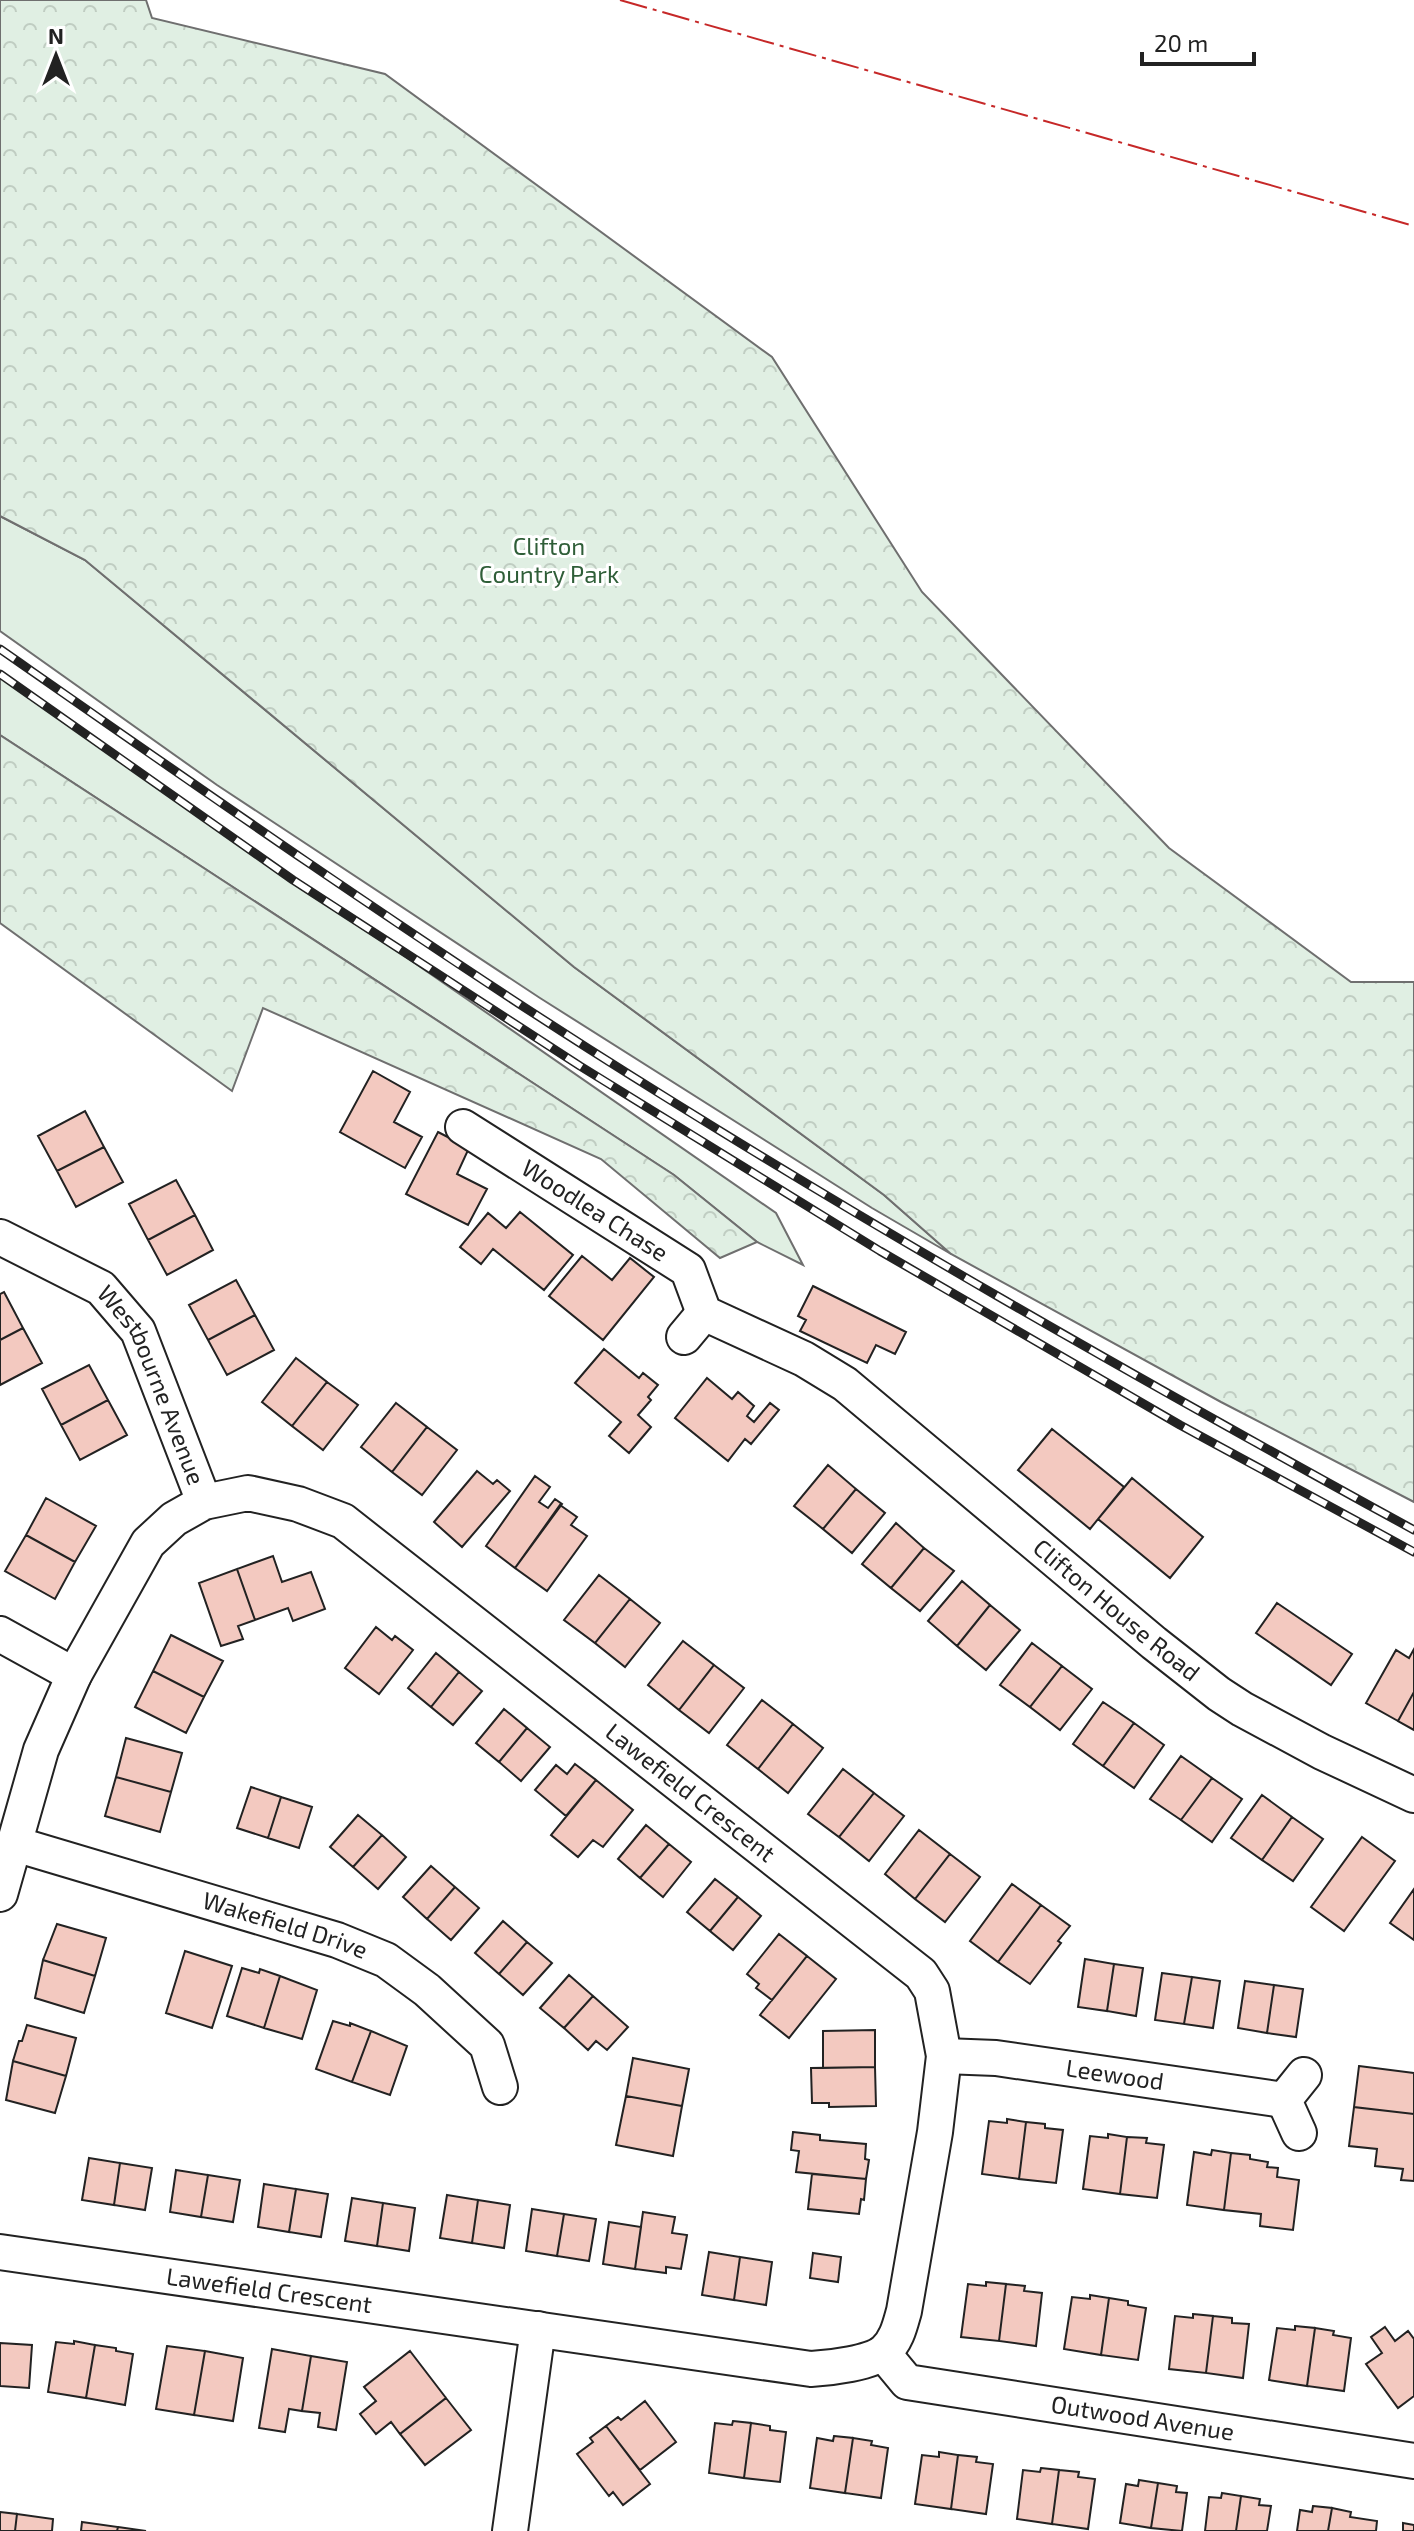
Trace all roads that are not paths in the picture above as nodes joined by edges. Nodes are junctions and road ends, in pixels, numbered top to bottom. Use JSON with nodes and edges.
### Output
{"nodes":[{"id":1,"x":463,"y":1127,"type":"dead end"},
{"id":2,"x":0,"y":1237,"type":"edge"},
{"id":3,"x":845,"y":1384,"type":"joint"},
{"id":4,"x":204,"y":1502,"type":"junction"},
{"id":5,"x":0,"y":1634,"type":"edge"},
{"id":6,"x":74,"y":1675,"type":"junction"},
{"id":7,"x":1414,"y":1795,"type":"edge"},
{"id":8,"x":15,"y":1844,"type":"junction"},
{"id":9,"x":0,"y":1894,"type":"edge"},
{"id":10,"x":944,"y":2056,"type":"junction"},
{"id":11,"x":500,"y":2087,"type":"dead end"},
{"id":12,"x":1299,"y":2133,"type":"dead end"},
{"id":13,"x":0,"y":2252,"type":"edge"},
{"id":14,"x":538,"y":2329,"type":"junction"},
{"id":15,"x":883,"y":2353,"type":"junction"},
{"id":16,"x":1414,"y":2461,"type":"edge"},
{"id":17,"x":510,"y":2531,"type":"edge"}],
"edges":[{"from":1,"to":3,"type":"street","name":"Woodlea Chase"},
{"from":2,"to":4,"type":"street","name":"Westbourne Avenue"},
{"from":3,"to":7,"type":"street","name":"Clifton House Road"},
{"from":4,"to":6,"type":"street","name":"Lawefield Crescent"},
{"from":4,"to":10,"type":"street","name":"Lawefield Crescent"},
{"from":5,"to":6,"type":"street"},
{"from":6,"to":8,"type":"street","name":"Lawefield Crescent"},
{"from":8,"to":9,"type":"street","name":"Lawefield Crescent"},
{"from":8,"to":11,"type":"street","name":"Wakefield Drive"},
{"from":10,"to":12,"type":"street","name":"Leewood"},
{"from":10,"to":15,"type":"street","name":"Lawefield Crescent"},
{"from":13,"to":14,"type":"street","name":"Lawefield Crescent"},
{"from":14,"to":15,"type":"street","name":"Lawefield Crescent"},
{"from":14,"to":17,"type":"street"},
{"from":15,"to":16,"type":"street","name":"Outwood Avenue"}]}
